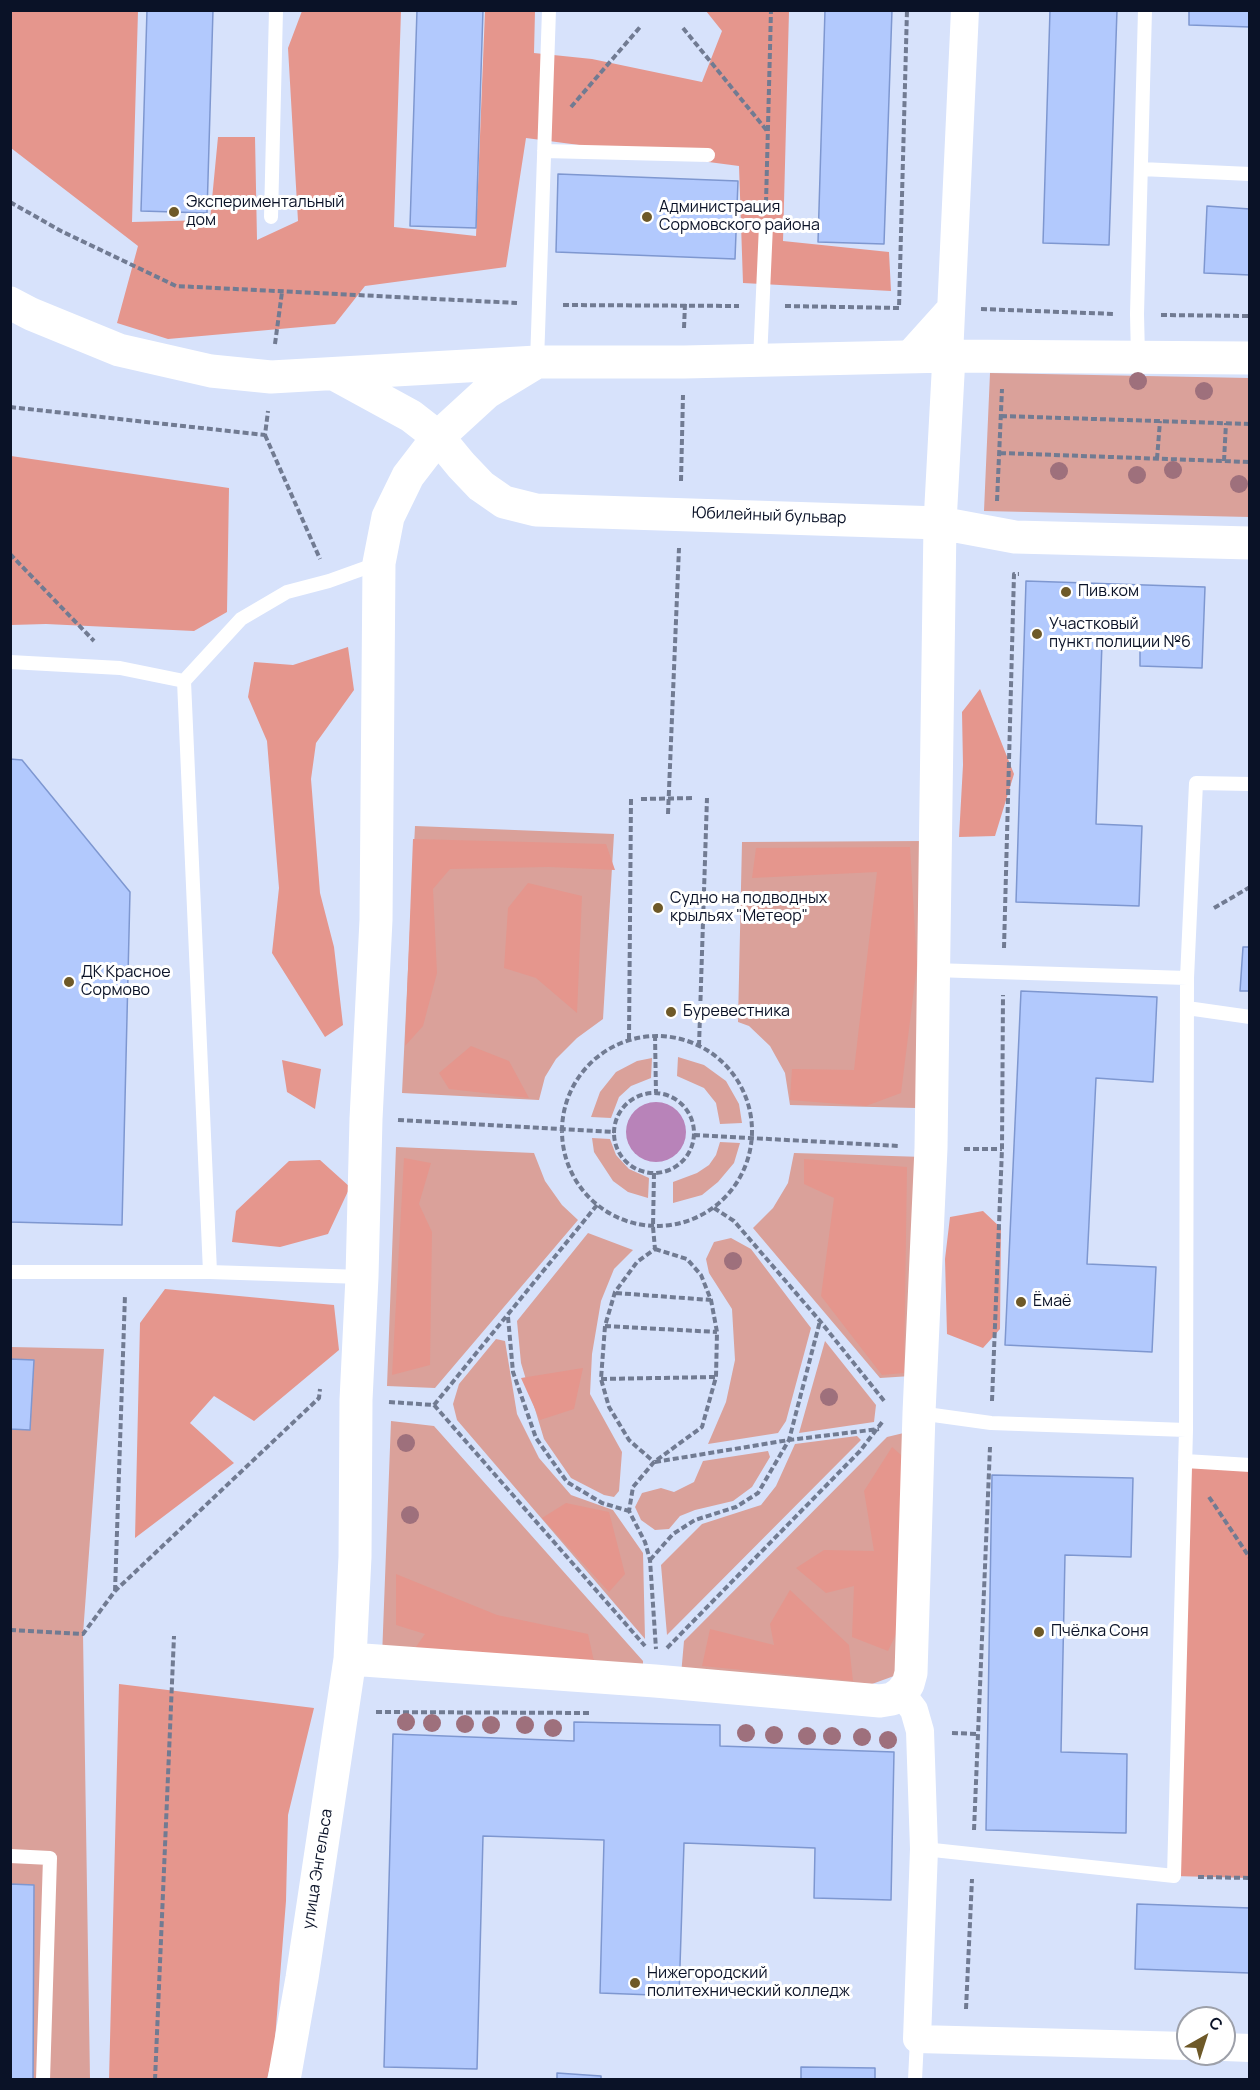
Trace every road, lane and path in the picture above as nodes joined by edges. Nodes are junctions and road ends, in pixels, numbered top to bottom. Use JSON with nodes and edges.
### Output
{"nodes":[{"id":1,"x":276,"y":10,"type":"edge"},
{"id":2,"x":549,"y":10,"type":"edge"},
{"id":3,"x":771,"y":10,"type":"edge"},
{"id":4,"x":907,"y":10,"type":"edge"},
{"id":5,"x":965,"y":10,"type":"edge"},
{"id":6,"x":1145,"y":10,"type":"edge"},
{"id":7,"x":641,"y":26,"type":"dead end"},
{"id":8,"x":683,"y":28,"type":"dead end"},
{"id":9,"x":768,"y":132,"type":"junction"},
{"id":10,"x":544,"y":144,"type":"junction"},
{"id":11,"x":708,"y":155,"type":"dead end"},
{"id":12,"x":1142,"y":169,"type":"junction"},
{"id":13,"x":1250,"y":174,"type":"edge"},
{"id":14,"x":10,"y":202,"type":"edge"},
{"id":15,"x":271,"y":217,"type":"dead end"},
{"id":16,"x":766,"y":225,"type":"joint"},
{"id":17,"x":10,"y":303,"type":"edge"},
{"id":18,"x":685,"y":304,"type":"junction"},
{"id":19,"x":538,"y":305,"type":"junction"},
{"id":20,"x":761,"y":306,"type":"junction"},
{"id":21,"x":951,"y":308,"type":"junction"},
{"id":22,"x":684,"y":322,"type":"dead end"},
{"id":23,"x":949,"y":356,"type":"junction"},
{"id":24,"x":906,"y":357,"type":"junction"},
{"id":25,"x":1138,"y":357,"type":"junction"},
{"id":26,"x":1250,"y":358,"type":"edge"},
{"id":27,"x":760,"y":360,"type":"junction"},
{"id":28,"x":537,"y":362,"type":"junction"},
{"id":29,"x":334,"y":374,"type":"junction"},
{"id":30,"x":1003,"y":381,"type":"dead end"},
{"id":31,"x":683,"y":402,"type":"dead end"},
{"id":32,"x":1001,"y":416,"type":"junction"},
{"id":33,"x":1160,"y":421,"type":"junction"},
{"id":34,"x":1226,"y":423,"type":"junction"},
{"id":35,"x":1250,"y":424,"type":"edge"},
{"id":36,"x":265,"y":435,"type":"dead end"},
{"id":37,"x":438,"y":436,"type":"junction"},
{"id":38,"x":1000,"y":453,"type":"junction"},
{"id":39,"x":1157,"y":459,"type":"junction"},
{"id":40,"x":1224,"y":461,"type":"junction"},
{"id":41,"x":1250,"y":462,"type":"edge"},
{"id":42,"x":681,"y":485,"type":"dead end"},
{"id":43,"x":997,"y":505,"type":"dead end"},
{"id":44,"x":940,"y":523,"type":"junction"},
{"id":45,"x":679,"y":538,"type":"dead end"},
{"id":46,"x":1250,"y":543,"type":"edge"},
{"id":47,"x":10,"y":554,"type":"edge"},
{"id":48,"x":379,"y":563,"type":"junction"},
{"id":49,"x":1014,"y":574,"type":"dead end"},
{"id":50,"x":329,"y":581,"type":"junction"},
{"id":51,"x":10,"y":662,"type":"edge"},
{"id":52,"x":120,"y":668,"type":"junction"},
{"id":53,"x":184,"y":681,"type":"junction"},
{"id":54,"x":1250,"y":784,"type":"edge"},
{"id":55,"x":669,"y":798,"type":"junction"},
{"id":56,"x":694,"y":798,"type":"dead end"},
{"id":57,"x":707,"y":798,"type":"dead end"},
{"id":58,"x":631,"y":799,"type":"dead end"},
{"id":59,"x":641,"y":799,"type":"dead end"},
{"id":60,"x":668,"y":814,"type":"dead end"},
{"id":61,"x":1250,"y":887,"type":"edge"},
{"id":62,"x":1190,"y":922,"type":"junction"},
{"id":63,"x":933,"y":970,"type":"junction"},
{"id":64,"x":1004,"y":972,"type":"junction"},
{"id":65,"x":1187,"y":978,"type":"junction"},
{"id":66,"x":1187,"y":1008,"type":"junction"},
{"id":67,"x":1250,"y":1017,"type":"edge"},
{"id":68,"x":655,"y":1035,"type":"junction"},
{"id":69,"x":629,"y":1039,"type":"junction"},
{"id":70,"x":699,"y":1046,"type":"junction"},
{"id":71,"x":656,"y":1093,"type":"junction"},
{"id":72,"x":366,"y":1119,"type":"junction"},
{"id":73,"x":562,"y":1128,"type":"junction"},
{"id":74,"x":614,"y":1132,"type":"junction"},
{"id":75,"x":694,"y":1135,"type":"junction"},
{"id":76,"x":753,"y":1140,"type":"junction"},
{"id":77,"x":931,"y":1148,"type":"junction"},
{"id":78,"x":1002,"y":1149,"type":"junction"},
{"id":79,"x":654,"y":1173,"type":"junction"},
{"id":80,"x":597,"y":1205,"type":"junction"},
{"id":81,"x":714,"y":1208,"type":"junction"},
{"id":82,"x":653,"y":1227,"type":"junction"},
{"id":83,"x":655,"y":1249,"type":"junction"},
{"id":84,"x":10,"y":1272,"type":"edge"},
{"id":85,"x":210,"y":1272,"type":"junction"},
{"id":86,"x":125,"y":1274,"type":"junction"},
{"id":87,"x":362,"y":1277,"type":"junction"},
{"id":88,"x":615,"y":1293,"type":"junction"},
{"id":89,"x":711,"y":1300,"type":"junction"},
{"id":90,"x":508,"y":1316,"type":"junction"},
{"id":91,"x":820,"y":1320,"type":"junction"},
{"id":92,"x":605,"y":1326,"type":"junction"},
{"id":93,"x":717,"y":1332,"type":"junction"},
{"id":94,"x":716,"y":1377,"type":"junction"},
{"id":95,"x":600,"y":1379,"type":"junction"},
{"id":96,"x":320,"y":1387,"type":"dead end"},
{"id":97,"x":319,"y":1398,"type":"junction"},
{"id":98,"x":356,"y":1400,"type":"junction"},
{"id":99,"x":434,"y":1405,"type":"junction"},
{"id":100,"x":905,"y":1411,"type":"junction"},
{"id":101,"x":991,"y":1423,"type":"junction"},
{"id":102,"x":879,"y":1429,"type":"junction"},
{"id":103,"x":1186,"y":1430,"type":"junction"},
{"id":104,"x":789,"y":1440,"type":"junction"},
{"id":105,"x":1185,"y":1461,"type":"junction"},
{"id":106,"x":654,"y":1462,"type":"junction"},
{"id":107,"x":1250,"y":1465,"type":"edge"},
{"id":108,"x":629,"y":1511,"type":"junction"},
{"id":109,"x":1250,"y":1558,"type":"edge"},
{"id":110,"x":650,"y":1560,"type":"junction"},
{"id":111,"x":115,"y":1591,"type":"junction"},
{"id":112,"x":10,"y":1630,"type":"edge"},
{"id":113,"x":174,"y":1636,"type":"dead end"},
{"id":114,"x":350,"y":1659,"type":"junction"},
{"id":115,"x":656,"y":1670,"type":"junction"},
{"id":116,"x":901,"y":1693,"type":"junction"},
{"id":117,"x":368,"y":1712,"type":"dead end"},
{"id":118,"x":595,"y":1713,"type":"dead end"},
{"id":119,"x":920,"y":1731,"type":"junction"},
{"id":120,"x":978,"y":1734,"type":"junction"},
{"id":121,"x":924,"y":1849,"type":"junction"},
{"id":122,"x":973,"y":1854,"type":"junction"},
{"id":123,"x":10,"y":1856,"type":"edge"},
{"id":124,"x":1174,"y":1876,"type":"junction"},
{"id":125,"x":1250,"y":1878,"type":"edge"},
{"id":126,"x":917,"y":2038,"type":"junction"},
{"id":127,"x":965,"y":2040,"type":"junction"},
{"id":128,"x":1176,"y":2046,"type":"edge"},
{"id":129,"x":43,"y":2079,"type":"edge"},
{"id":130,"x":155,"y":2079,"type":"edge"},
{"id":131,"x":284,"y":2079,"type":"edge"},
{"id":132,"x":915,"y":2079,"type":"edge"}],
"edges":[{"from":1,"to":15,"type":"lane"},
{"from":2,"to":10,"type":"lane"},
{"from":3,"to":9,"type":"path"},
{"from":4,"to":20,"type":"path"},
{"from":5,"to":21,"type":"street"},
{"from":6,"to":12,"type":"lane"},
{"from":7,"to":10,"type":"path"},
{"from":8,"to":9,"type":"path"},
{"from":9,"to":16,"type":"path"},
{"from":10,"to":11,"type":"lane"},
{"from":10,"to":19,"type":"lane"},
{"from":12,"to":13,"type":"lane"},
{"from":12,"to":25,"type":"lane"},
{"from":14,"to":19,"type":"path"},
{"from":16,"to":20,"type":"lane"},
{"from":17,"to":29,"type":"street"},
{"from":18,"to":19,"type":"path"},
{"from":18,"to":20,"type":"path"},
{"from":18,"to":22,"type":"path"},
{"from":19,"to":28,"type":"lane"},
{"from":20,"to":27,"type":"lane"},
{"from":21,"to":23,"type":"street"},
{"from":21,"to":24,"type":"street"},
{"from":23,"to":24,"type":"street"},
{"from":23,"to":25,"type":"street"},
{"from":23,"to":44,"type":"street"},
{"from":24,"to":27,"type":"street"},
{"from":25,"to":26,"type":"street"},
{"from":27,"to":28,"type":"street"},
{"from":28,"to":29,"type":"street"},
{"from":28,"to":37,"type":"street","name":"улица Энгельса"},
{"from":29,"to":37,"type":"street","name":"Юбилейный бульвар"},
{"from":30,"to":32,"type":"path"},
{"from":31,"to":42,"type":"path"},
{"from":32,"to":33,"type":"path"},
{"from":32,"to":38,"type":"path"},
{"from":33,"to":34,"type":"path"},
{"from":33,"to":39,"type":"path"},
{"from":34,"to":35,"type":"path"},
{"from":34,"to":40,"type":"path"},
{"from":36,"to":50,"type":"path"},
{"from":37,"to":44,"type":"street","name":"Юбилейный бульвар"},
{"from":37,"to":48,"type":"street","name":"улица Энгельса"},
{"from":38,"to":39,"type":"path"},
{"from":38,"to":43,"type":"path"},
{"from":39,"to":40,"type":"path"},
{"from":40,"to":41,"type":"path"},
{"from":44,"to":46,"type":"street","name":"Юбилейный бульвар"},
{"from":44,"to":63,"type":"street"},
{"from":45,"to":55,"type":"path"},
{"from":47,"to":52,"type":"path"},
{"from":48,"to":50,"type":"lane"},
{"from":48,"to":72,"type":"street","name":"улица Энгельса"},
{"from":49,"to":64,"type":"path"},
{"from":50,"to":53,"type":"lane"},
{"from":51,"to":52,"type":"lane"},
{"from":52,"to":53,"type":"lane"},
{"from":53,"to":85,"type":"lane"},
{"from":54,"to":62,"type":"lane"},
{"from":55,"to":56,"type":"path"},
{"from":55,"to":59,"type":"path"},
{"from":55,"to":60,"type":"path"},
{"from":57,"to":70,"type":"path"},
{"from":58,"to":69,"type":"path"},
{"from":61,"to":62,"type":"path"},
{"from":62,"to":65,"type":"lane"},
{"from":63,"to":64,"type":"lane"},
{"from":63,"to":77,"type":"street"},
{"from":64,"to":65,"type":"lane"},
{"from":64,"to":78,"type":"path"},
{"from":65,"to":66,"type":"lane"},
{"from":66,"to":67,"type":"lane"},
{"from":66,"to":103,"type":"lane"},
{"from":68,"to":69,"type":"path"},
{"from":68,"to":70,"type":"path"},
{"from":68,"to":71,"type":"path"},
{"from":69,"to":73,"type":"path"},
{"from":70,"to":76,"type":"path"},
{"from":71,"to":74,"type":"path"},
{"from":71,"to":75,"type":"path"},
{"from":72,"to":73,"type":"path"},
{"from":72,"to":87,"type":"street","name":"улица Энгельса"},
{"from":73,"to":74,"type":"path"},
{"from":73,"to":80,"type":"path"},
{"from":74,"to":79,"type":"path"},
{"from":75,"to":76,"type":"path"},
{"from":75,"to":79,"type":"path"},
{"from":76,"to":77,"type":"path"},
{"from":76,"to":81,"type":"path"},
{"from":77,"to":78,"type":"path"},
{"from":77,"to":100,"type":"street"},
{"from":78,"to":101,"type":"path"},
{"from":79,"to":82,"type":"path"},
{"from":80,"to":82,"type":"path"},
{"from":80,"to":90,"type":"path"},
{"from":81,"to":82,"type":"path"},
{"from":81,"to":91,"type":"path"},
{"from":82,"to":83,"type":"path"},
{"from":83,"to":88,"type":"path"},
{"from":83,"to":89,"type":"path"},
{"from":84,"to":86,"type":"lane"},
{"from":85,"to":86,"type":"lane"},
{"from":85,"to":87,"type":"lane"},
{"from":86,"to":111,"type":"path"},
{"from":87,"to":98,"type":"street","name":"улица Энгельса"},
{"from":88,"to":89,"type":"path"},
{"from":88,"to":92,"type":"path"},
{"from":89,"to":93,"type":"path"},
{"from":90,"to":99,"type":"path"},
{"from":90,"to":108,"type":"path"},
{"from":91,"to":100,"type":"path"},
{"from":91,"to":104,"type":"path"},
{"from":92,"to":93,"type":"path"},
{"from":92,"to":95,"type":"path"},
{"from":93,"to":94,"type":"path"},
{"from":94,"to":95,"type":"path"},
{"from":94,"to":106,"type":"path"},
{"from":95,"to":106,"type":"path"},
{"from":96,"to":97,"type":"path"},
{"from":97,"to":98,"type":"path"},
{"from":97,"to":111,"type":"path"},
{"from":98,"to":99,"type":"path"},
{"from":98,"to":114,"type":"street","name":"улица Энгельса"},
{"from":99,"to":115,"type":"path"},
{"from":100,"to":101,"type":"lane"},
{"from":100,"to":102,"type":"path"},
{"from":100,"to":116,"type":"street"},
{"from":101,"to":103,"type":"lane"},
{"from":101,"to":120,"type":"path"},
{"from":102,"to":104,"type":"path"},
{"from":102,"to":115,"type":"path"},
{"from":103,"to":105,"type":"lane"},
{"from":104,"to":106,"type":"path"},
{"from":104,"to":110,"type":"path"},
{"from":105,"to":107,"type":"lane"},
{"from":105,"to":109,"type":"path"},
{"from":105,"to":124,"type":"lane"},
{"from":106,"to":108,"type":"path"},
{"from":108,"to":110,"type":"path"},
{"from":110,"to":115,"type":"path"},
{"from":111,"to":112,"type":"path"},
{"from":113,"to":130,"type":"path"},
{"from":114,"to":115,"type":"street"},
{"from":114,"to":131,"type":"street","name":"улица Энгельса"},
{"from":115,"to":116,"type":"street"},
{"from":116,"to":119,"type":"street"},
{"from":117,"to":118,"type":"path"},
{"from":119,"to":120,"type":"path"},
{"from":119,"to":121,"type":"street"},
{"from":120,"to":122,"type":"path"},
{"from":121,"to":122,"type":"lane"},
{"from":121,"to":126,"type":"street"},
{"from":122,"to":124,"type":"lane"},
{"from":122,"to":127,"type":"path"},
{"from":123,"to":129,"type":"lane"},
{"from":124,"to":125,"type":"path"},
{"from":126,"to":127,"type":"street"},
{"from":126,"to":132,"type":"lane"},
{"from":127,"to":128,"type":"street"}]}
